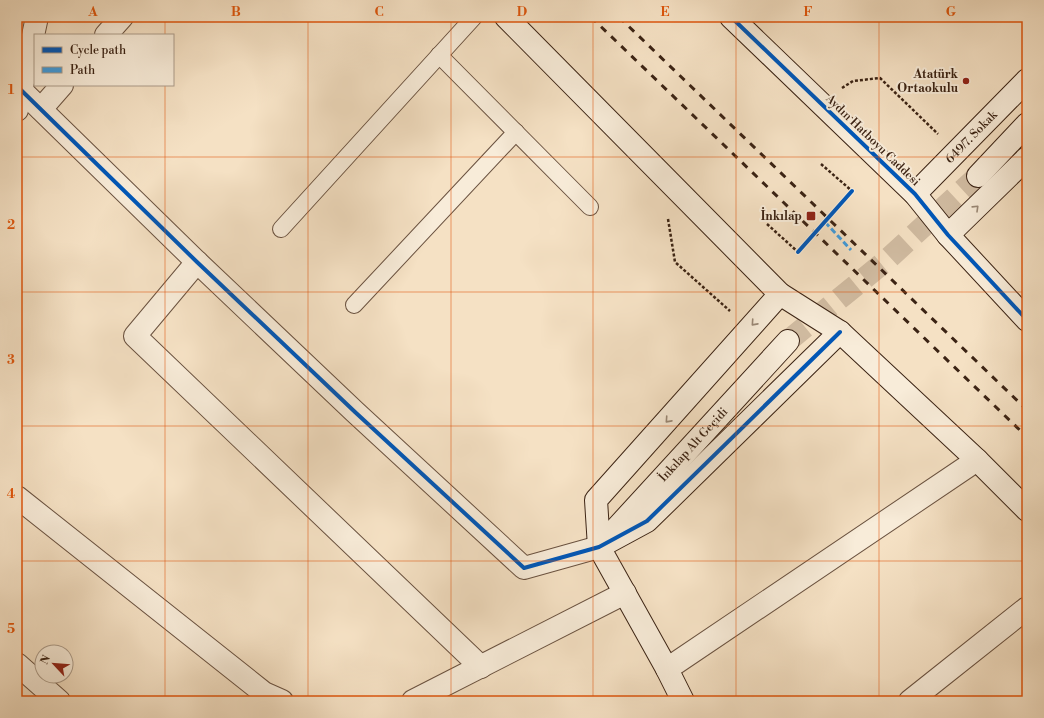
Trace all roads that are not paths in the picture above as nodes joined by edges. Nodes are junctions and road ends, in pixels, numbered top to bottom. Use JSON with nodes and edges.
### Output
{"nodes":[{"id":1,"x":37,"y":17,"type":"edge"},
{"id":2,"x":122,"y":17,"type":"edge"},
{"id":3,"x":474,"y":17,"type":"edge"},
{"id":4,"x":506,"y":17,"type":"edge"},
{"id":5,"x":731,"y":17,"type":"edge"},
{"id":6,"x":107,"y":34,"type":"edge"},
{"id":7,"x":439,"y":55,"type":"junction"},
{"id":8,"x":1027,"y":80,"type":"edge"},
{"id":9,"x":61,"y":86,"type":"edge"},
{"id":10,"x":19,"y":100,"type":"edge"},
{"id":11,"x":41,"y":109,"type":"junction"},
{"id":12,"x":1027,"y":124,"type":"edge"},
{"id":13,"x":516,"y":132,"type":"junction"},
{"id":14,"x":1027,"y":158,"type":"edge"},
{"id":15,"x":978,"y":176,"type":"tunnel mouth"},
{"id":16,"x":915,"y":194,"type":"junction"},
{"id":17,"x":590,"y":206,"type":"dead end"},
{"id":18,"x":281,"y":229,"type":"dead end"},
{"id":19,"x":948,"y":235,"type":"junction"},
{"id":20,"x":197,"y":262,"type":"junction"},
{"id":21,"x":780,"y":294,"type":"junction"},
{"id":22,"x":354,"y":305,"type":"dead end"},
{"id":23,"x":1027,"y":320,"type":"edge"},
{"id":24,"x":840,"y":332,"type":"junction"},
{"id":25,"x":788,"y":341,"type":"tunnel mouth"},
{"id":26,"x":977,"y":460,"type":"junction"},
{"id":27,"x":17,"y":497,"type":"edge"},
{"id":28,"x":1027,"y":510,"type":"edge"},
{"id":29,"x":599,"y":547,"type":"junction"},
{"id":30,"x":625,"y":593,"type":"junction"},
{"id":31,"x":1027,"y":608,"type":"edge"},
{"id":32,"x":17,"y":664,"type":"edge"},
{"id":33,"x":481,"y":667,"type":"junction"},
{"id":34,"x":667,"y":669,"type":"junction"},
{"id":35,"x":267,"y":698,"type":"edge"},
{"id":36,"x":920,"y":698,"type":"edge"},
{"id":37,"x":59,"y":701,"type":"edge"},
{"id":38,"x":413,"y":701,"type":"edge"},
{"id":39,"x":683,"y":701,"type":"edge"}],
"edges":[{"from":1,"to":10,"type":"street"},
{"from":2,"to":6,"type":"street"},
{"from":3,"to":7,"type":"lane"},
{"from":4,"to":21,"type":"street"},
{"from":5,"to":16,"type":"street","name":"Aydın Hatboyu Caddesi"},
{"from":7,"to":13,"type":"lane"},
{"from":7,"to":18,"type":"lane"},
{"from":8,"to":16,"type":"street","name":"649/7. Sokak"},
{"from":9,"to":11,"type":"street"},
{"from":10,"to":11,"type":"street"},
{"from":11,"to":20,"type":"street"},
{"from":12,"to":15,"type":"street"},
{"from":13,"to":17,"type":"lane"},
{"from":13,"to":22,"type":"lane"},
{"from":19,"to":14,"type":"street","one_way":true},
{"from":16,"to":19,"type":"street","name":"Aydın Hatboyu Caddesi"},
{"from":19,"to":23,"type":"street","name":"Aydın Hatboyu Caddesi"},
{"from":20,"to":29,"type":"street"},
{"from":20,"to":33,"type":"street"},
{"from":21,"to":24,"type":"street"},
{"from":21,"to":29,"type":"street","one_way":true},
{"from":24,"to":26,"type":"street"},
{"from":24,"to":29,"type":"street"},
{"from":25,"to":29,"type":"street","name":"İnkılap Alt Geçidi"},
{"from":26,"to":28,"type":"street"},
{"from":26,"to":34,"type":"street"},
{"from":27,"to":35,"type":"street"},
{"from":29,"to":30,"type":"street"},
{"from":30,"to":33,"type":"street"},
{"from":30,"to":34,"type":"street"},
{"from":31,"to":36,"type":"street"},
{"from":32,"to":37,"type":"street"},
{"from":33,"to":38,"type":"street"},
{"from":34,"to":39,"type":"street"}]}
